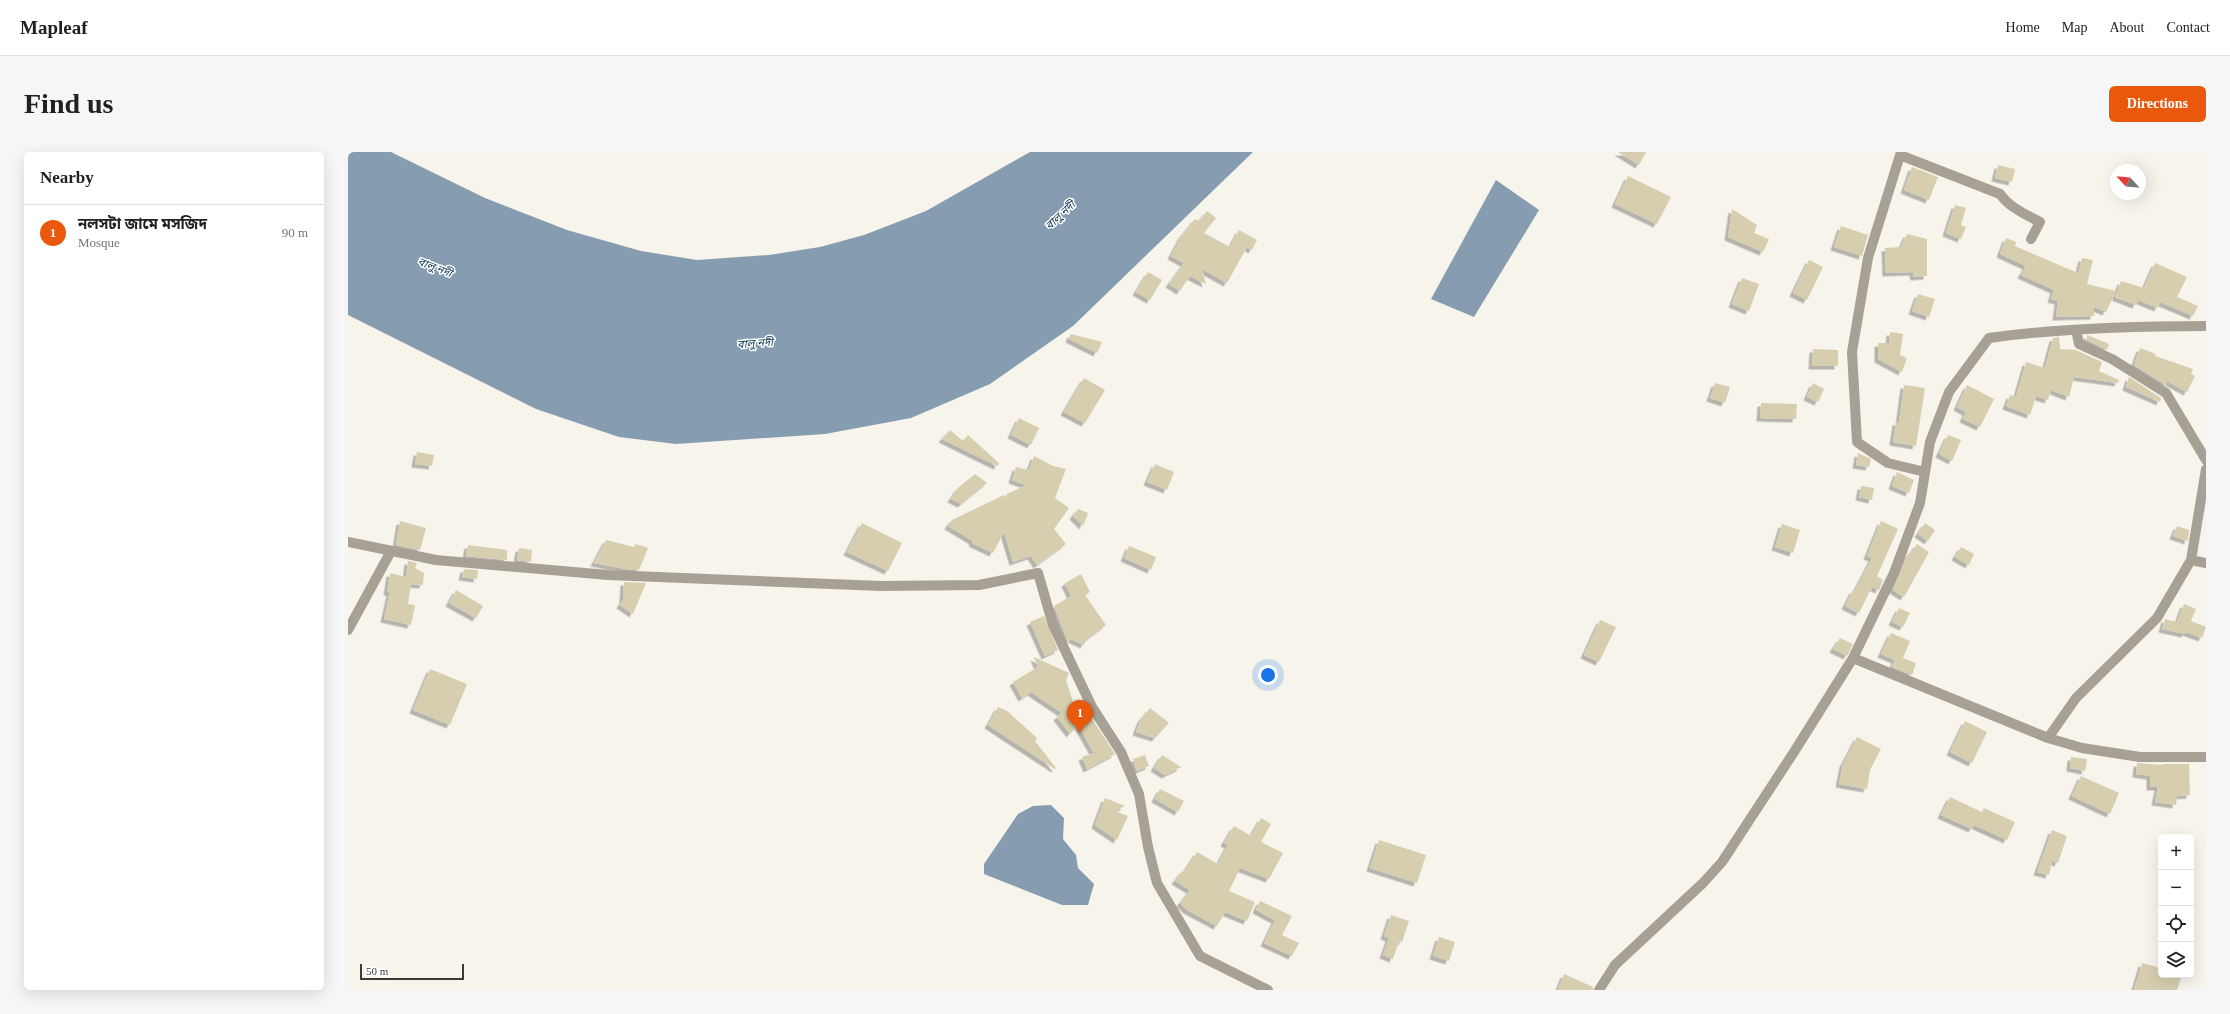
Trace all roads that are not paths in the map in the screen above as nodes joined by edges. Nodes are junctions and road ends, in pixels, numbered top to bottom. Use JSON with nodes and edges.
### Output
{"nodes":[{"id":1,"x":1901,"y":154,"type":"edge"},
{"id":2,"x":2031,"y":239,"type":"dead end"},
{"id":3,"x":2206,"y":326,"type":"edge"},
{"id":4,"x":2076,"y":330,"type":"junction"},
{"id":5,"x":2206,"y":460,"type":"edge"},
{"id":6,"x":2206,"y":469,"type":"edge"},
{"id":7,"x":1925,"y":472,"type":"junction"},
{"id":8,"x":348,"y":542,"type":"edge"},
{"id":9,"x":391,"y":551,"type":"junction"},
{"id":10,"x":2191,"y":560,"type":"junction"},
{"id":11,"x":2206,"y":563,"type":"edge"},
{"id":12,"x":348,"y":630,"type":"edge"},
{"id":13,"x":1853,"y":658,"type":"junction"},
{"id":14,"x":2048,"y":738,"type":"junction"},
{"id":15,"x":2206,"y":756,"type":"edge"},
{"id":16,"x":1268,"y":990,"type":"edge"},
{"id":17,"x":1599,"y":990,"type":"edge"}],
"edges":[{"from":1,"to":2,"type":"street"},
{"from":1,"to":7,"type":"street"},
{"from":3,"to":4,"type":"street"},
{"from":4,"to":5,"type":"street"},
{"from":4,"to":7,"type":"street"},
{"from":6,"to":10,"type":"street"},
{"from":7,"to":13,"type":"street"},
{"from":8,"to":9,"type":"street"},
{"from":9,"to":12,"type":"street"},
{"from":9,"to":16,"type":"street"},
{"from":10,"to":11,"type":"street"},
{"from":10,"to":14,"type":"street"},
{"from":13,"to":14,"type":"street"},
{"from":13,"to":17,"type":"street"},
{"from":14,"to":15,"type":"street"}]}
